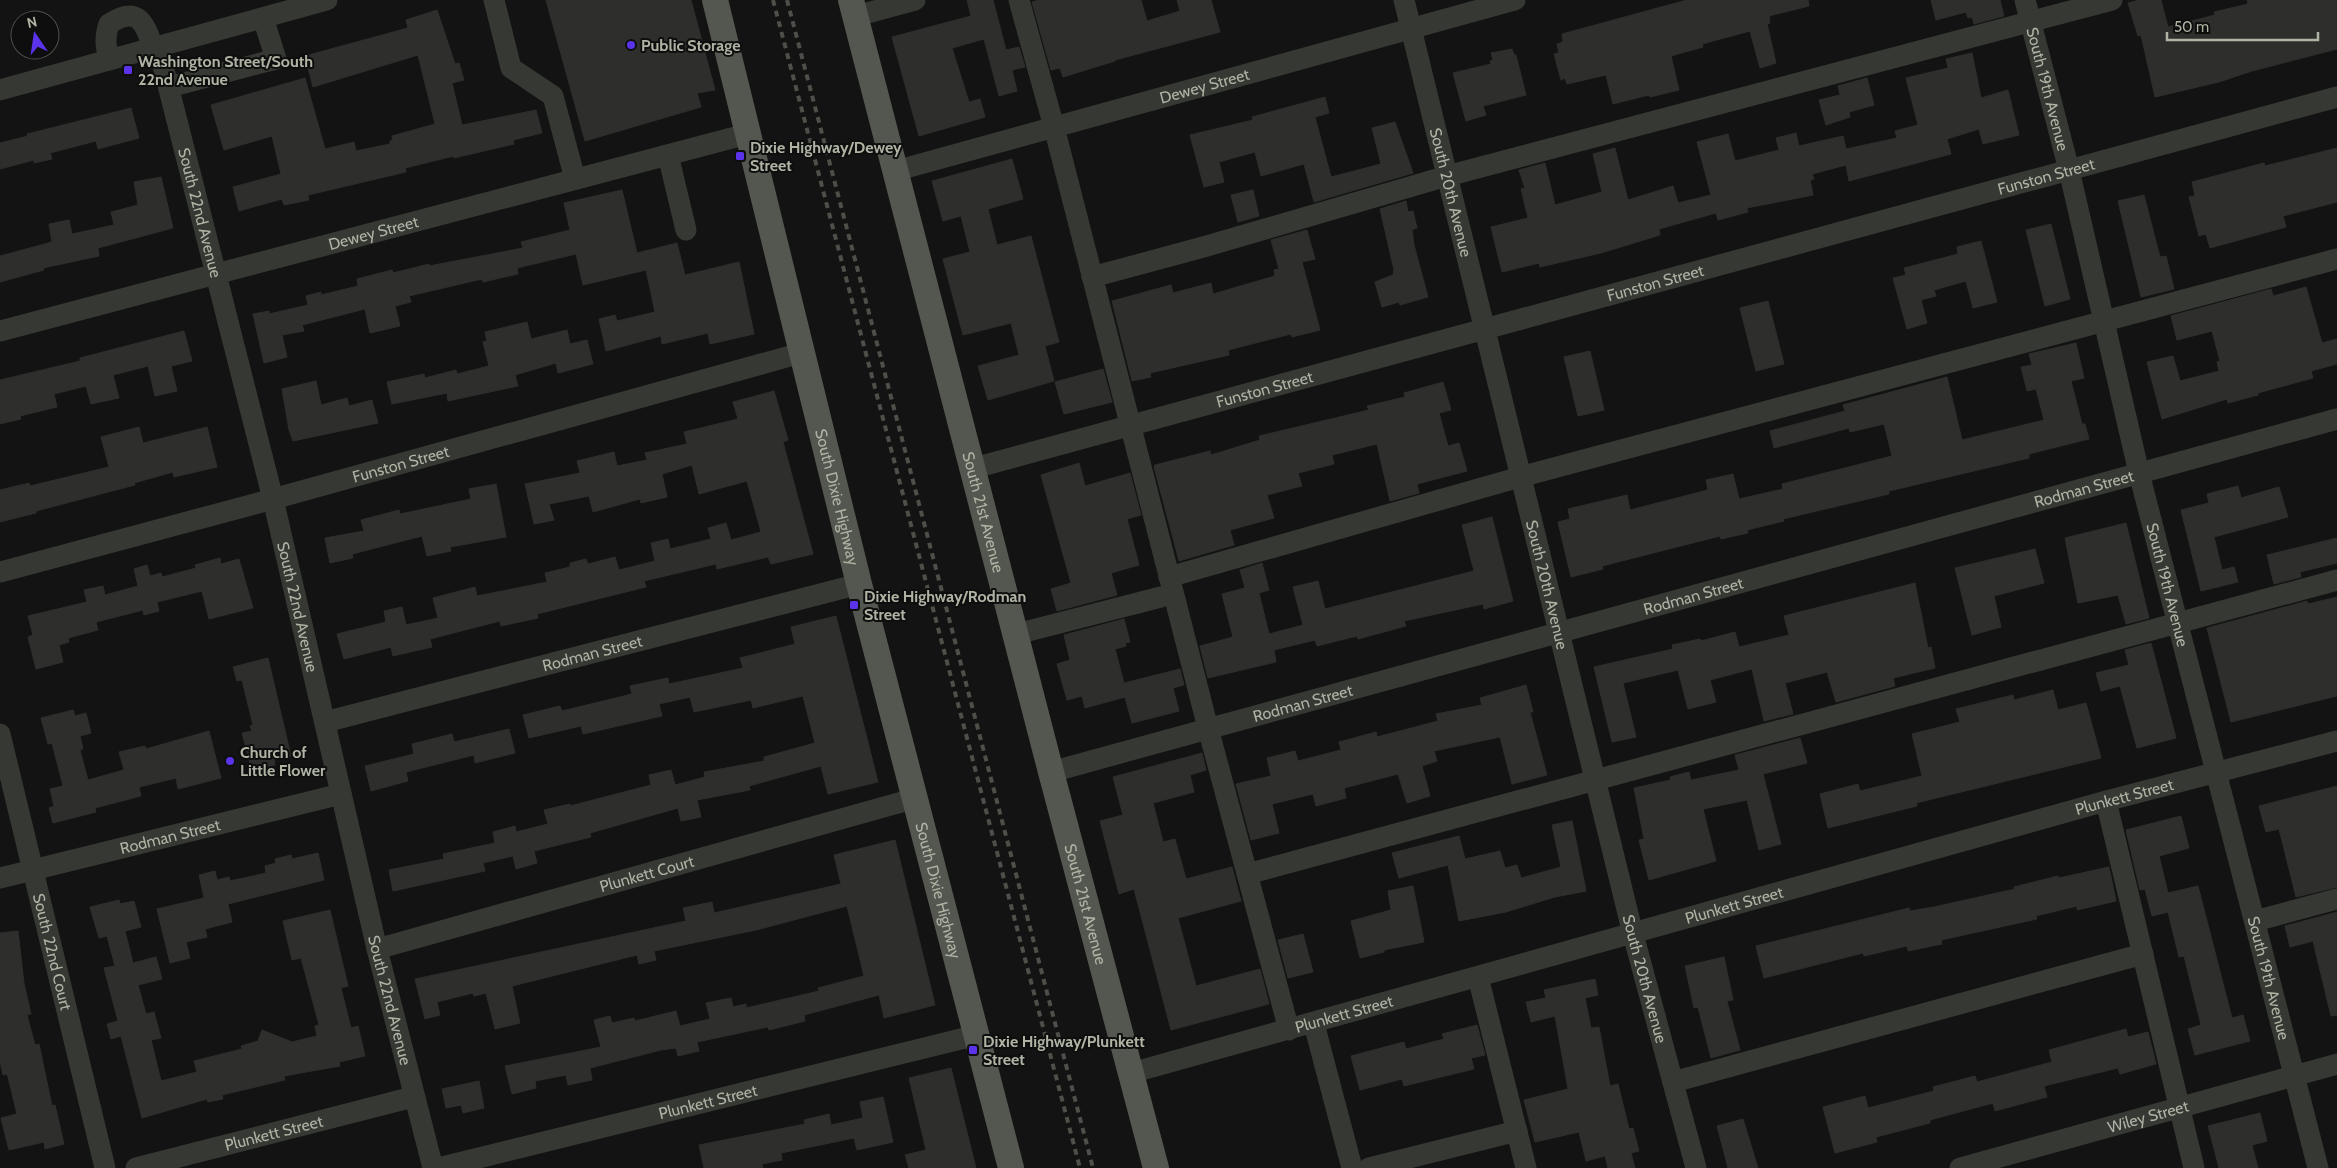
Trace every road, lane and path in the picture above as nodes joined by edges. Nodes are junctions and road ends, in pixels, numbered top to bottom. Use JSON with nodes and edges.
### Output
{"nodes":[{"id":1,"x":327,"y":0,"type":"edge"},
{"id":2,"x":494,"y":0,"type":"edge"},
{"id":3,"x":715,"y":0,"type":"edge"},
{"id":4,"x":915,"y":0,"type":"edge"},
{"id":5,"x":1019,"y":0,"type":"edge"},
{"id":6,"x":1404,"y":0,"type":"edge"},
{"id":7,"x":1515,"y":0,"type":"edge"},
{"id":8,"x":2025,"y":0,"type":"edge"},
{"id":9,"x":2112,"y":0,"type":"edge"},
{"id":10,"x":854,"y":8,"type":"edge"},
{"id":11,"x":263,"y":18,"type":"junction"},
{"id":12,"x":2031,"y":22,"type":"junction"},
{"id":13,"x":1411,"y":29,"type":"junction"},
{"id":14,"x":156,"y":47,"type":"junction"},
{"id":15,"x":109,"y":60,"type":"junction"},
{"id":16,"x":169,"y":87,"type":"junction"},
{"id":17,"x":0,"y":90,"type":"edge"},
{"id":18,"x":2337,"y":97,"type":"edge"},
{"id":19,"x":1054,"y":127,"type":"junction"},
{"id":20,"x":747,"y":134,"type":"junction"},
{"id":21,"x":668,"y":155,"type":"junction"},
{"id":22,"x":2069,"y":170,"type":"junction"},
{"id":23,"x":895,"y":171,"type":"junction"},
{"id":24,"x":1446,"y":176,"type":"junction"},
{"id":25,"x":575,"y":178,"type":"junction"},
{"id":26,"x":686,"y":230,"type":"dead end"},
{"id":27,"x":2337,"y":259,"type":"edge"},
{"id":28,"x":216,"y":273,"type":"junction"},
{"id":29,"x":1092,"y":277,"type":"junction"},
{"id":30,"x":2103,"y":322,"type":"junction"},
{"id":31,"x":1484,"y":329,"type":"junction"},
{"id":32,"x":0,"y":331,"type":"edge"},
{"id":33,"x":801,"y":353,"type":"junction"},
{"id":34,"x":2337,"y":419,"type":"edge"},
{"id":35,"x":1130,"y":425,"type":"junction"},
{"id":36,"x":974,"y":468,"type":"junction"},
{"id":37,"x":2139,"y":473,"type":"junction"},
{"id":38,"x":1520,"y":477,"type":"junction"},
{"id":39,"x":273,"y":499,"type":"junction"},
{"id":40,"x":0,"y":572,"type":"edge"},
{"id":41,"x":1169,"y":577,"type":"junction"},
{"id":42,"x":2337,"y":580,"type":"edge"},
{"id":43,"x":859,"y":584,"type":"junction"},
{"id":44,"x":1161,"y":597,"type":"dead end"},
{"id":45,"x":2178,"y":624,"type":"junction"},
{"id":46,"x":1558,"y":632,"type":"junction"},
{"id":47,"x":1016,"y":634,"type":"junction"},
{"id":48,"x":325,"y":722,"type":"junction"},
{"id":49,"x":1208,"y":728,"type":"junction"},
{"id":50,"x":0,"y":734,"type":"edge"},
{"id":51,"x":2337,"y":741,"type":"edge"},
{"id":52,"x":1051,"y":772,"type":"junction"},
{"id":53,"x":2216,"y":774,"type":"junction"},
{"id":54,"x":1595,"y":782,"type":"junction"},
{"id":55,"x":341,"y":794,"type":"junction"},
{"id":56,"x":916,"y":798,"type":"junction"},
{"id":57,"x":2106,"y":801,"type":"junction"},
{"id":58,"x":33,"y":869,"type":"junction"},
{"id":59,"x":1247,"y":874,"type":"junction"},
{"id":60,"x":0,"y":878,"type":"edge"},
{"id":61,"x":2337,"y":899,"type":"edge"},
{"id":62,"x":2255,"y":921,"type":"junction"},
{"id":63,"x":1633,"y":934,"type":"junction"},
{"id":64,"x":377,"y":949,"type":"junction"},
{"id":65,"x":2143,"y":954,"type":"junction"},
{"id":66,"x":1478,"y":977,"type":"junction"},
{"id":67,"x":1314,"y":1024,"type":"junction"},
{"id":68,"x":1289,"y":1030,"type":"junction"},
{"id":69,"x":977,"y":1035,"type":"junction"},
{"id":70,"x":2337,"y":1064,"type":"edge"},
{"id":71,"x":1131,"y":1073,"type":"junction"},
{"id":72,"x":2294,"y":1076,"type":"junction"},
{"id":73,"x":1673,"y":1082,"type":"junction"},
{"id":74,"x":414,"y":1097,"type":"junction"},
{"id":75,"x":2179,"y":1108,"type":"junction"},
{"id":76,"x":1517,"y":1131,"type":"junction"},
{"id":77,"x":105,"y":1168,"type":"edge"},
{"id":78,"x":136,"y":1168,"type":"edge"},
{"id":79,"x":433,"y":1168,"type":"edge"},
{"id":80,"x":438,"y":1168,"type":"edge"},
{"id":81,"x":1011,"y":1168,"type":"edge"},
{"id":82,"x":1156,"y":1168,"type":"edge"},
{"id":83,"x":1352,"y":1168,"type":"edge"},
{"id":84,"x":1369,"y":1168,"type":"edge"},
{"id":85,"x":1526,"y":1168,"type":"edge"},
{"id":86,"x":1696,"y":1168,"type":"edge"},
{"id":87,"x":1960,"y":1168,"type":"edge"},
{"id":88,"x":2194,"y":1168,"type":"edge"},
{"id":89,"x":2318,"y":1168,"type":"edge"}],
"edges":[{"from":1,"to":11,"type":"street"},
{"from":2,"to":25,"type":"street"},
{"from":3,"to":20,"type":"main road","name":"South Dixie Highway"},
{"from":4,"to":10,"type":"street"},
{"from":5,"to":19,"type":"street"},
{"from":6,"to":13,"type":"street","name":"South 20th Avenue"},
{"from":7,"to":13,"type":"street","name":"Dewey Street"},
{"from":8,"to":12,"type":"street","name":"South 19th Avenue"},
{"from":9,"to":12,"type":"street"},
{"from":10,"to":23,"type":"main road","name":"South 21st Avenue"},
{"from":11,"to":14,"type":"street"},
{"from":11,"to":16,"type":"street"},
{"from":12,"to":22,"type":"street","name":"South 19th Avenue"},
{"from":12,"to":24,"type":"street"},
{"from":13,"to":19,"type":"street","name":"Dewey Street"},
{"from":13,"to":24,"type":"street","name":"South 20th Avenue"},
{"from":14,"to":15,"type":"street"},
{"from":14,"to":15,"type":"street","name":"South 22nd Avenue"},
{"from":14,"to":16,"type":"street","name":"South 22nd Avenue"},
{"from":15,"to":17,"type":"street"},
{"from":16,"to":28,"type":"street","name":"South 22nd Avenue"},
{"from":18,"to":22,"type":"street","name":"Funston Street"},
{"from":19,"to":23,"type":"street","name":"Dewey Street"},
{"from":19,"to":29,"type":"street"},
{"from":20,"to":21,"type":"street","name":"Dewey Street"},
{"from":20,"to":33,"type":"main road","name":"South Dixie Highway"},
{"from":21,"to":25,"type":"street","name":"Dewey Street"},
{"from":21,"to":26,"type":"street"},
{"from":22,"to":30,"type":"street","name":"South 19th Avenue"},
{"from":22,"to":31,"type":"street","name":"Funston Street"},
{"from":23,"to":36,"type":"main road","name":"South 21st Avenue"},
{"from":24,"to":29,"type":"street"},
{"from":24,"to":31,"type":"street","name":"South 20th Avenue"},
{"from":25,"to":28,"type":"street","name":"Dewey Street"},
{"from":27,"to":30,"type":"street"},
{"from":28,"to":32,"type":"street","name":"Dewey Street"},
{"from":28,"to":39,"type":"street","name":"South 22nd Avenue"},
{"from":29,"to":35,"type":"street"},
{"from":30,"to":37,"type":"street","name":"South 19th Avenue"},
{"from":30,"to":38,"type":"street"},
{"from":31,"to":35,"type":"street","name":"Funston Street"},
{"from":31,"to":38,"type":"street","name":"South 20th Avenue"},
{"from":33,"to":39,"type":"street","name":"Funston Street"},
{"from":33,"to":43,"type":"main road","name":"South Dixie Highway"},
{"from":34,"to":37,"type":"street","name":"Rodman Street"},
{"from":35,"to":36,"type":"street","name":"Funston Street"},
{"from":35,"to":41,"type":"street"},
{"from":36,"to":47,"type":"main road","name":"South 21st Avenue"},
{"from":37,"to":45,"type":"street","name":"South 19th Avenue"},
{"from":37,"to":46,"type":"street","name":"Rodman Street"},
{"from":38,"to":41,"type":"street"},
{"from":38,"to":46,"type":"street","name":"South 20th Avenue"},
{"from":39,"to":40,"type":"street","name":"Funston Street"},
{"from":39,"to":48,"type":"street","name":"South 22nd Avenue"},
{"from":41,"to":49,"type":"street"},
{"from":42,"to":45,"type":"street"},
{"from":43,"to":48,"type":"street","name":"Rodman Street"},
{"from":43,"to":56,"type":"main road","name":"South Dixie Highway"},
{"from":44,"to":47,"type":"street"},
{"from":45,"to":53,"type":"street","name":"South 19th Avenue"},
{"from":45,"to":54,"type":"street"},
{"from":46,"to":49,"type":"street","name":"Rodman Street"},
{"from":46,"to":54,"type":"street","name":"South 20th Avenue"},
{"from":47,"to":52,"type":"main road","name":"South 21st Avenue"},
{"from":48,"to":55,"type":"street","name":"South 22nd Avenue"},
{"from":49,"to":52,"type":"street","name":"Rodman Street"},
{"from":49,"to":59,"type":"street"},
{"from":50,"to":58,"type":"street","name":"South 22nd Court"},
{"from":51,"to":53,"type":"street","name":"Plunkett Street"},
{"from":52,"to":71,"type":"main road","name":"South 21st Avenue"},
{"from":53,"to":57,"type":"street","name":"Plunkett Street"},
{"from":53,"to":62,"type":"street","name":"South 19th Avenue"},
{"from":54,"to":59,"type":"street"},
{"from":54,"to":63,"type":"street","name":"South 20th Avenue"},
{"from":55,"to":58,"type":"street","name":"Rodman Street"},
{"from":55,"to":64,"type":"street","name":"South 22nd Avenue"},
{"from":56,"to":64,"type":"street","name":"Plunkett Court"},
{"from":56,"to":69,"type":"main road","name":"South Dixie Highway"},
{"from":57,"to":63,"type":"street","name":"Plunkett Street"},
{"from":57,"to":65,"type":"street"},
{"from":58,"to":60,"type":"street","name":"Rodman Street"},
{"from":58,"to":77,"type":"street","name":"South 22nd Court"},
{"from":59,"to":68,"type":"street"},
{"from":61,"to":62,"type":"street"},
{"from":62,"to":72,"type":"street","name":"South 19th Avenue"},
{"from":63,"to":66,"type":"street","name":"Plunkett Street"},
{"from":63,"to":73,"type":"street","name":"South 20th Avenue"},
{"from":64,"to":74,"type":"street","name":"South 22nd Avenue"},
{"from":65,"to":73,"type":"street"},
{"from":65,"to":75,"type":"street"},
{"from":66,"to":67,"type":"street","name":"Plunkett Street"},
{"from":66,"to":76,"type":"street"},
{"from":67,"to":68,"type":"street","name":"Plunkett Street"},
{"from":67,"to":83,"type":"street"},
{"from":68,"to":71,"type":"street","name":"Plunkett Street"},
{"from":69,"to":80,"type":"street","name":"Plunkett Street"},
{"from":69,"to":81,"type":"main road","name":"South Dixie Highway"},
{"from":70,"to":72,"type":"street","name":"Wiley Street"},
{"from":71,"to":82,"type":"main road","name":"South 21st Avenue"},
{"from":72,"to":75,"type":"street","name":"Wiley Street"},
{"from":72,"to":89,"type":"street","name":"South 19th Avenue"},
{"from":73,"to":86,"type":"street","name":"South 20th Avenue"},
{"from":74,"to":78,"type":"street","name":"Plunkett Street"},
{"from":74,"to":79,"type":"street","name":"South 22nd Avenue"},
{"from":75,"to":87,"type":"street","name":"Wiley Street"},
{"from":75,"to":88,"type":"street"},
{"from":76,"to":84,"type":"street"},
{"from":76,"to":85,"type":"street"}]}
